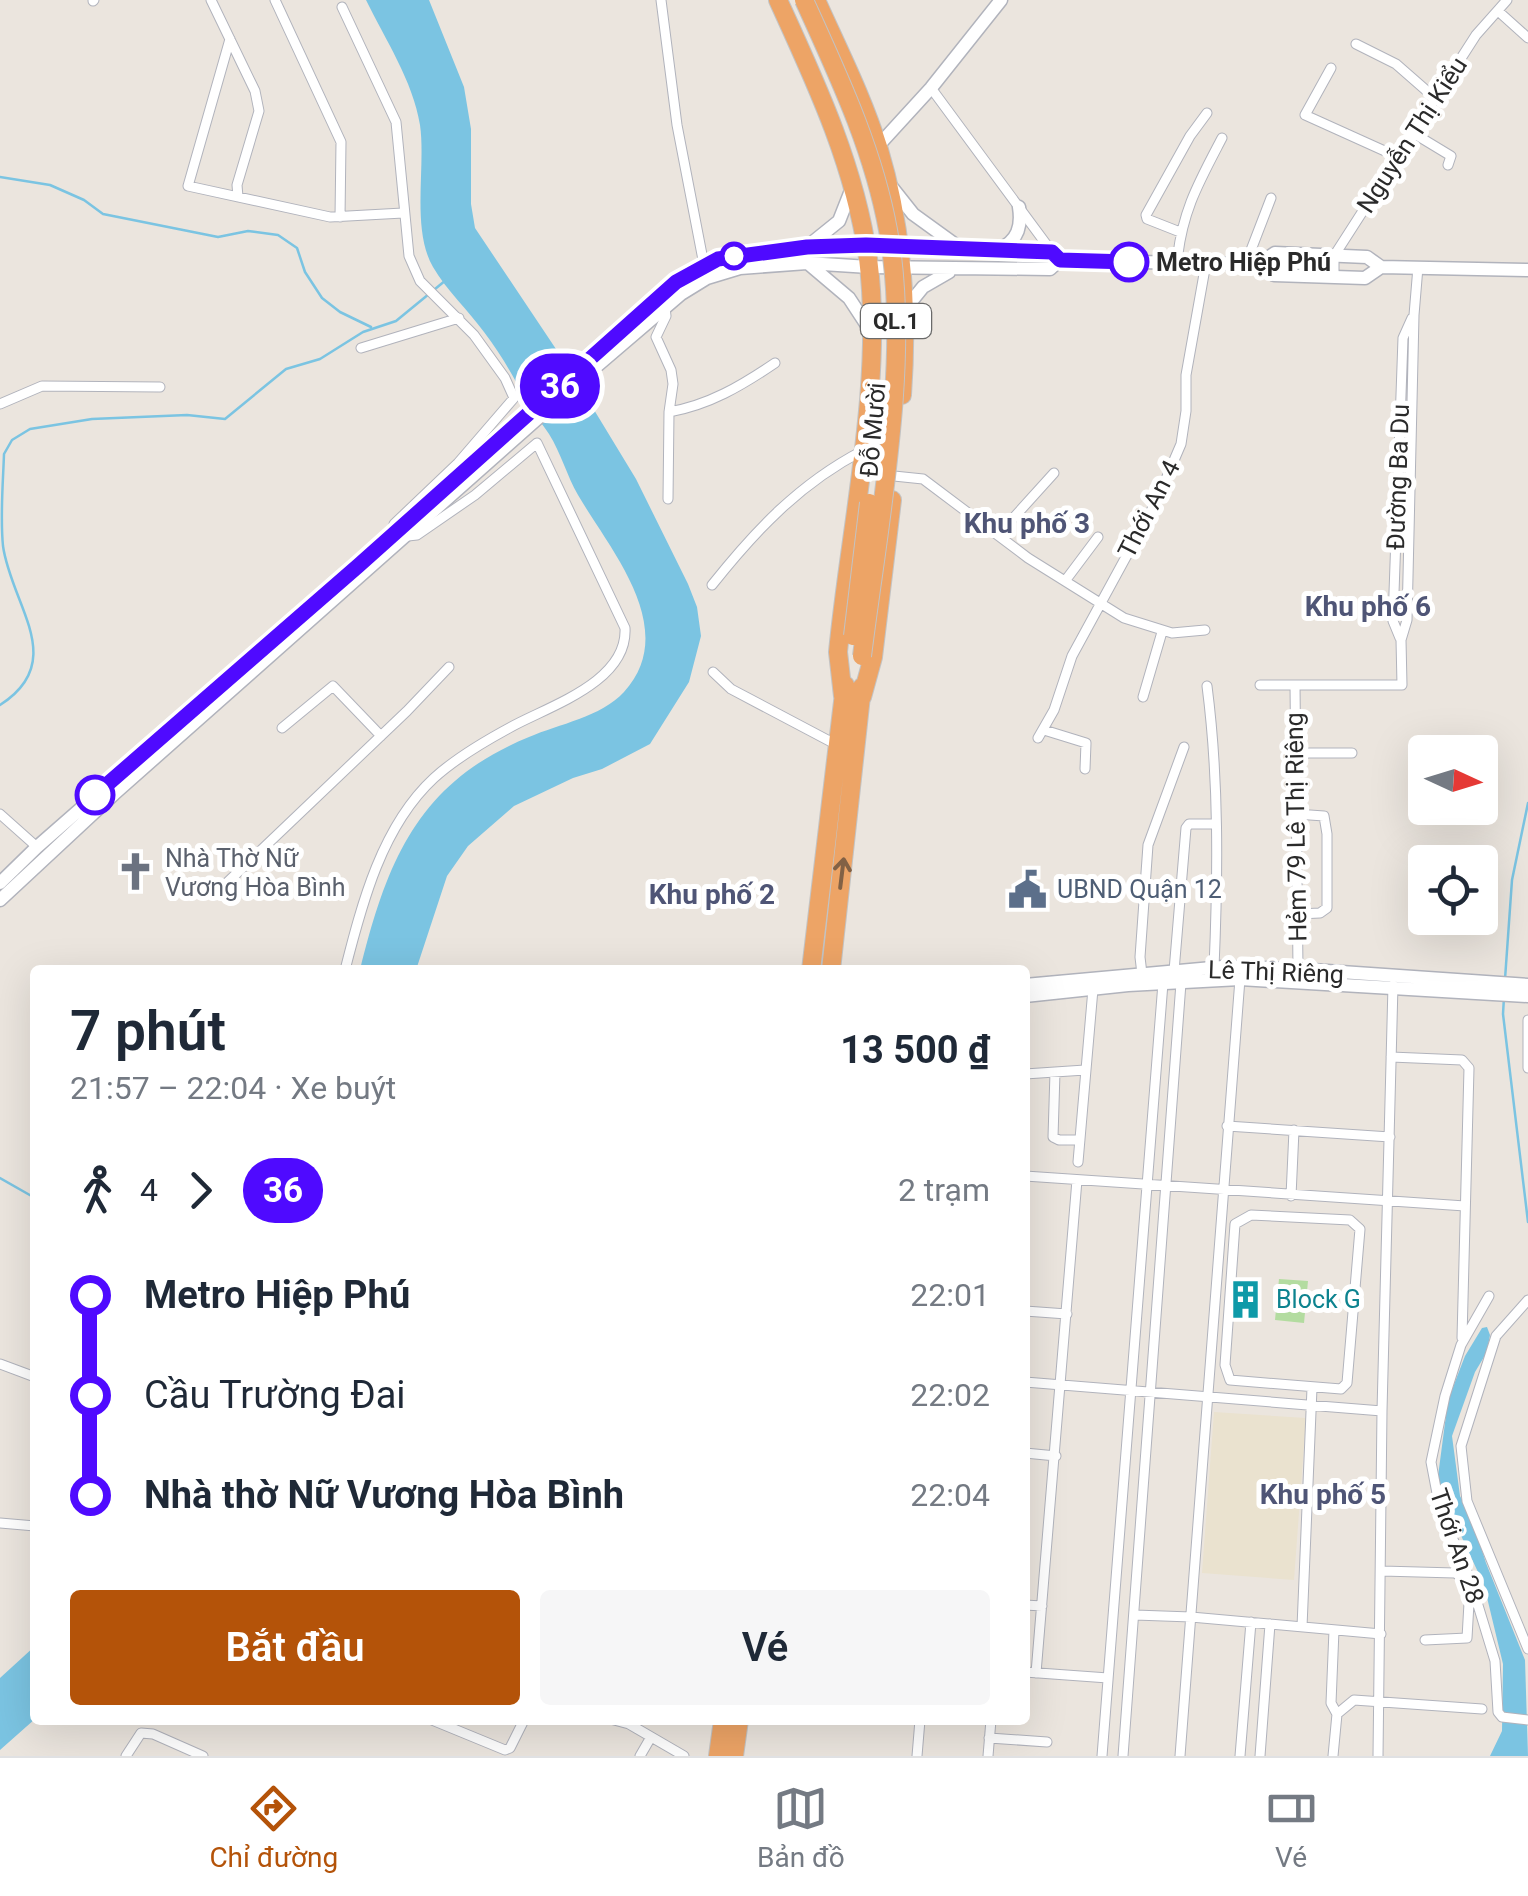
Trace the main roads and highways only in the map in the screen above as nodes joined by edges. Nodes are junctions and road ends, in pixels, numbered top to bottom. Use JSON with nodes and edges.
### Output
{"nodes":[{"id":1,"x":778,"y":0,"type":"edge"},
{"id":2,"x":791,"y":0,"type":"edge"},
{"id":3,"x":804,"y":0,"type":"edge"},
{"id":4,"x":816,"y":0,"type":"edge"},
{"id":5,"x":1001,"y":0,"type":"edge"},
{"id":6,"x":878,"y":146,"type":"junction"},
{"id":7,"x":887,"y":181,"type":"junction"},
{"id":8,"x":853,"y":186,"type":"junction"},
{"id":9,"x":1019,"y":207,"type":"road end"},
{"id":10,"x":894,"y":217,"type":"junction"},
{"id":11,"x":861,"y":222,"type":"junction"},
{"id":12,"x":866,"y":245,"type":"junction"},
{"id":13,"x":899,"y":246,"type":"junction"},
{"id":14,"x":807,"y":247,"type":"junction"},
{"id":15,"x":962,"y":249,"type":"junction"},
{"id":16,"x":996,"y":251,"type":"junction"},
{"id":17,"x":1056,"y":256,"type":"junction"},
{"id":18,"x":808,"y":264,"type":"junction"},
{"id":19,"x":1252,"y":264,"type":"junction"},
{"id":20,"x":1381,"y":267,"type":"junction"},
{"id":21,"x":869,"y":268,"type":"junction"},
{"id":22,"x":902,"y":268,"type":"junction"},
{"id":23,"x":958,"y":268,"type":"junction"},
{"id":24,"x":1528,"y":270,"type":"edge"},
{"id":25,"x":705,"y":272,"type":"junction"},
{"id":26,"x":871,"y":298,"type":"junction"},
{"id":27,"x":905,"y":303,"type":"junction"},
{"id":28,"x":872,"y":334,"type":"junction"},
{"id":29,"x":595,"y":361,"type":"junction"},
{"id":30,"x":522,"y":428,"type":"junction"},
{"id":31,"x":856,"y":656,"type":"junction"},
{"id":32,"x":853,"y":696,"type":"junction"},
{"id":33,"x":217,"y":697,"type":"junction"},
{"id":34,"x":43,"y":850,"type":"junction"},
{"id":35,"x":0,"y":883,"type":"edge"},
{"id":36,"x":0,"y":900,"type":"edge"},
{"id":37,"x":816,"y":924,"type":"junction"},
{"id":38,"x":802,"y":965,"type":"edge"},
{"id":39,"x":812,"y":965,"type":"edge"},
{"id":40,"x":833,"y":965,"type":"edge"},
{"id":41,"x":1178,"y":977,"type":"junction"},
{"id":42,"x":1393,"y":983,"type":"junction"},
{"id":43,"x":1030,"y":985,"type":"edge"},
{"id":44,"x":1523,"y":990,"type":"edge"},
{"id":45,"x":1030,"y":995,"type":"edge"},
{"id":46,"x":711,"y":1725,"type":"edge"},
{"id":47,"x":721,"y":1725,"type":"edge"},
{"id":48,"x":738,"y":1725,"type":"edge"},
{"id":49,"x":746,"y":1725,"type":"edge"},
{"id":50,"x":708,"y":1756,"type":"edge"},
{"id":51,"x":718,"y":1756,"type":"edge"},
{"id":52,"x":734,"y":1756,"type":"edge"},
{"id":53,"x":743,"y":1756,"type":"edge"}],
"edges":[{"from":1,"to":8,"type":"highway","name":"Đỗ Mười","number":"QL.1"},
{"from":2,"to":31,"type":"highway","number":"QL.1","bridge":true},
{"from":3,"to":31,"type":"highway","number":"QL.1","bridge":true},
{"from":4,"to":6,"type":"highway","name":"Đỗ Mười","number":"QL.1"},
{"from":5,"to":6,"type":"main road"},
{"from":6,"to":7,"type":"highway","name":"Đỗ Mười","number":"QL.1"},
{"from":7,"to":10,"type":"highway","name":"Đỗ Mười","number":"QL.1"},
{"from":7,"to":15,"type":"main road"},
{"from":8,"to":11,"type":"highway","name":"Đỗ Mười","number":"QL.1"},
{"from":8,"to":14,"type":"main road"},
{"from":9,"to":16,"type":"main road"},
{"from":10,"to":11,"type":"highway"},
{"from":10,"to":13,"type":"highway","name":"Đỗ Mười","number":"QL.1"},
{"from":11,"to":12,"type":"highway","name":"Đỗ Mười","number":"QL.1"},
{"from":12,"to":13,"type":"main road"},
{"from":12,"to":14,"type":"main road"},
{"from":12,"to":21,"type":"highway","name":"Đỗ Mười","number":"QL.1"},
{"from":13,"to":15,"type":"main road"},
{"from":13,"to":22,"type":"highway","name":"Đỗ Mười","number":"QL.1"},
{"from":14,"to":25,"type":"main road"},
{"from":15,"to":16,"type":"main road"},
{"from":16,"to":17,"type":"main road"},
{"from":17,"to":19,"type":"main road"},
{"from":17,"to":23,"type":"main road"},
{"from":18,"to":21,"type":"main road"},
{"from":18,"to":25,"type":"main road"},
{"from":18,"to":28,"type":"main road"},
{"from":19,"to":20,"type":"main road"},
{"from":19,"to":20,"type":"main road"},
{"from":20,"to":24,"type":"main road"},
{"from":21,"to":22,"type":"main road"},
{"from":21,"to":26,"type":"highway","name":"Đỗ Mười","number":"QL.1"},
{"from":22,"to":23,"type":"main road"},
{"from":22,"to":27,"type":"highway","name":"Đỗ Mười","number":"QL.1"},
{"from":23,"to":27,"type":"main road"},
{"from":25,"to":29,"type":"main road"},
{"from":25,"to":29,"type":"main road"},
{"from":26,"to":27,"type":"highway"},
{"from":26,"to":28,"type":"highway","name":"Đỗ Mười","number":"QL.1"},
{"from":27,"to":32,"type":"highway","name":"Đỗ Mười","number":"QL.1"},
{"from":28,"to":32,"type":"highway","name":"Đỗ Mười","number":"QL.1"},
{"from":29,"to":30,"type":"main road"},
{"from":30,"to":33,"type":"main road"},
{"from":30,"to":33,"type":"main road"},
{"from":31,"to":32,"type":"highway","name":"Đỗ Mười","number":"QL.1"},
{"from":32,"to":37,"type":"highway","name":"Đỗ Mười","number":"QL.1"},
{"from":40,"to":32,"type":"highway","name":"Đỗ Mười","number":"QL.1","one_way":true},
{"from":33,"to":34,"type":"main road"},
{"from":34,"to":35,"type":"main road"},
{"from":34,"to":36,"type":"main road"},
{"from":37,"to":38,"type":"highway","name":"Đỗ Mười","number":"QL.1"},
{"from":37,"to":39,"type":"highway","name":"Đỗ Mười","number":"QL.1"},
{"from":41,"to":42,"type":"main road","name":"Lê Thị Riêng"},
{"from":41,"to":42,"type":"main road","name":"Lê Thị Riêng"},
{"from":41,"to":43,"type":"main road","name":"Lê Thị Riêng"},
{"from":41,"to":45,"type":"main road","name":"Lê Thị Riêng"},
{"from":42,"to":44,"type":"main road","name":"Lê Thị Riêng"},
{"from":46,"to":50,"type":"highway"},
{"from":47,"to":51,"type":"highway"},
{"from":48,"to":52,"type":"highway"},
{"from":49,"to":53,"type":"highway"}]}
